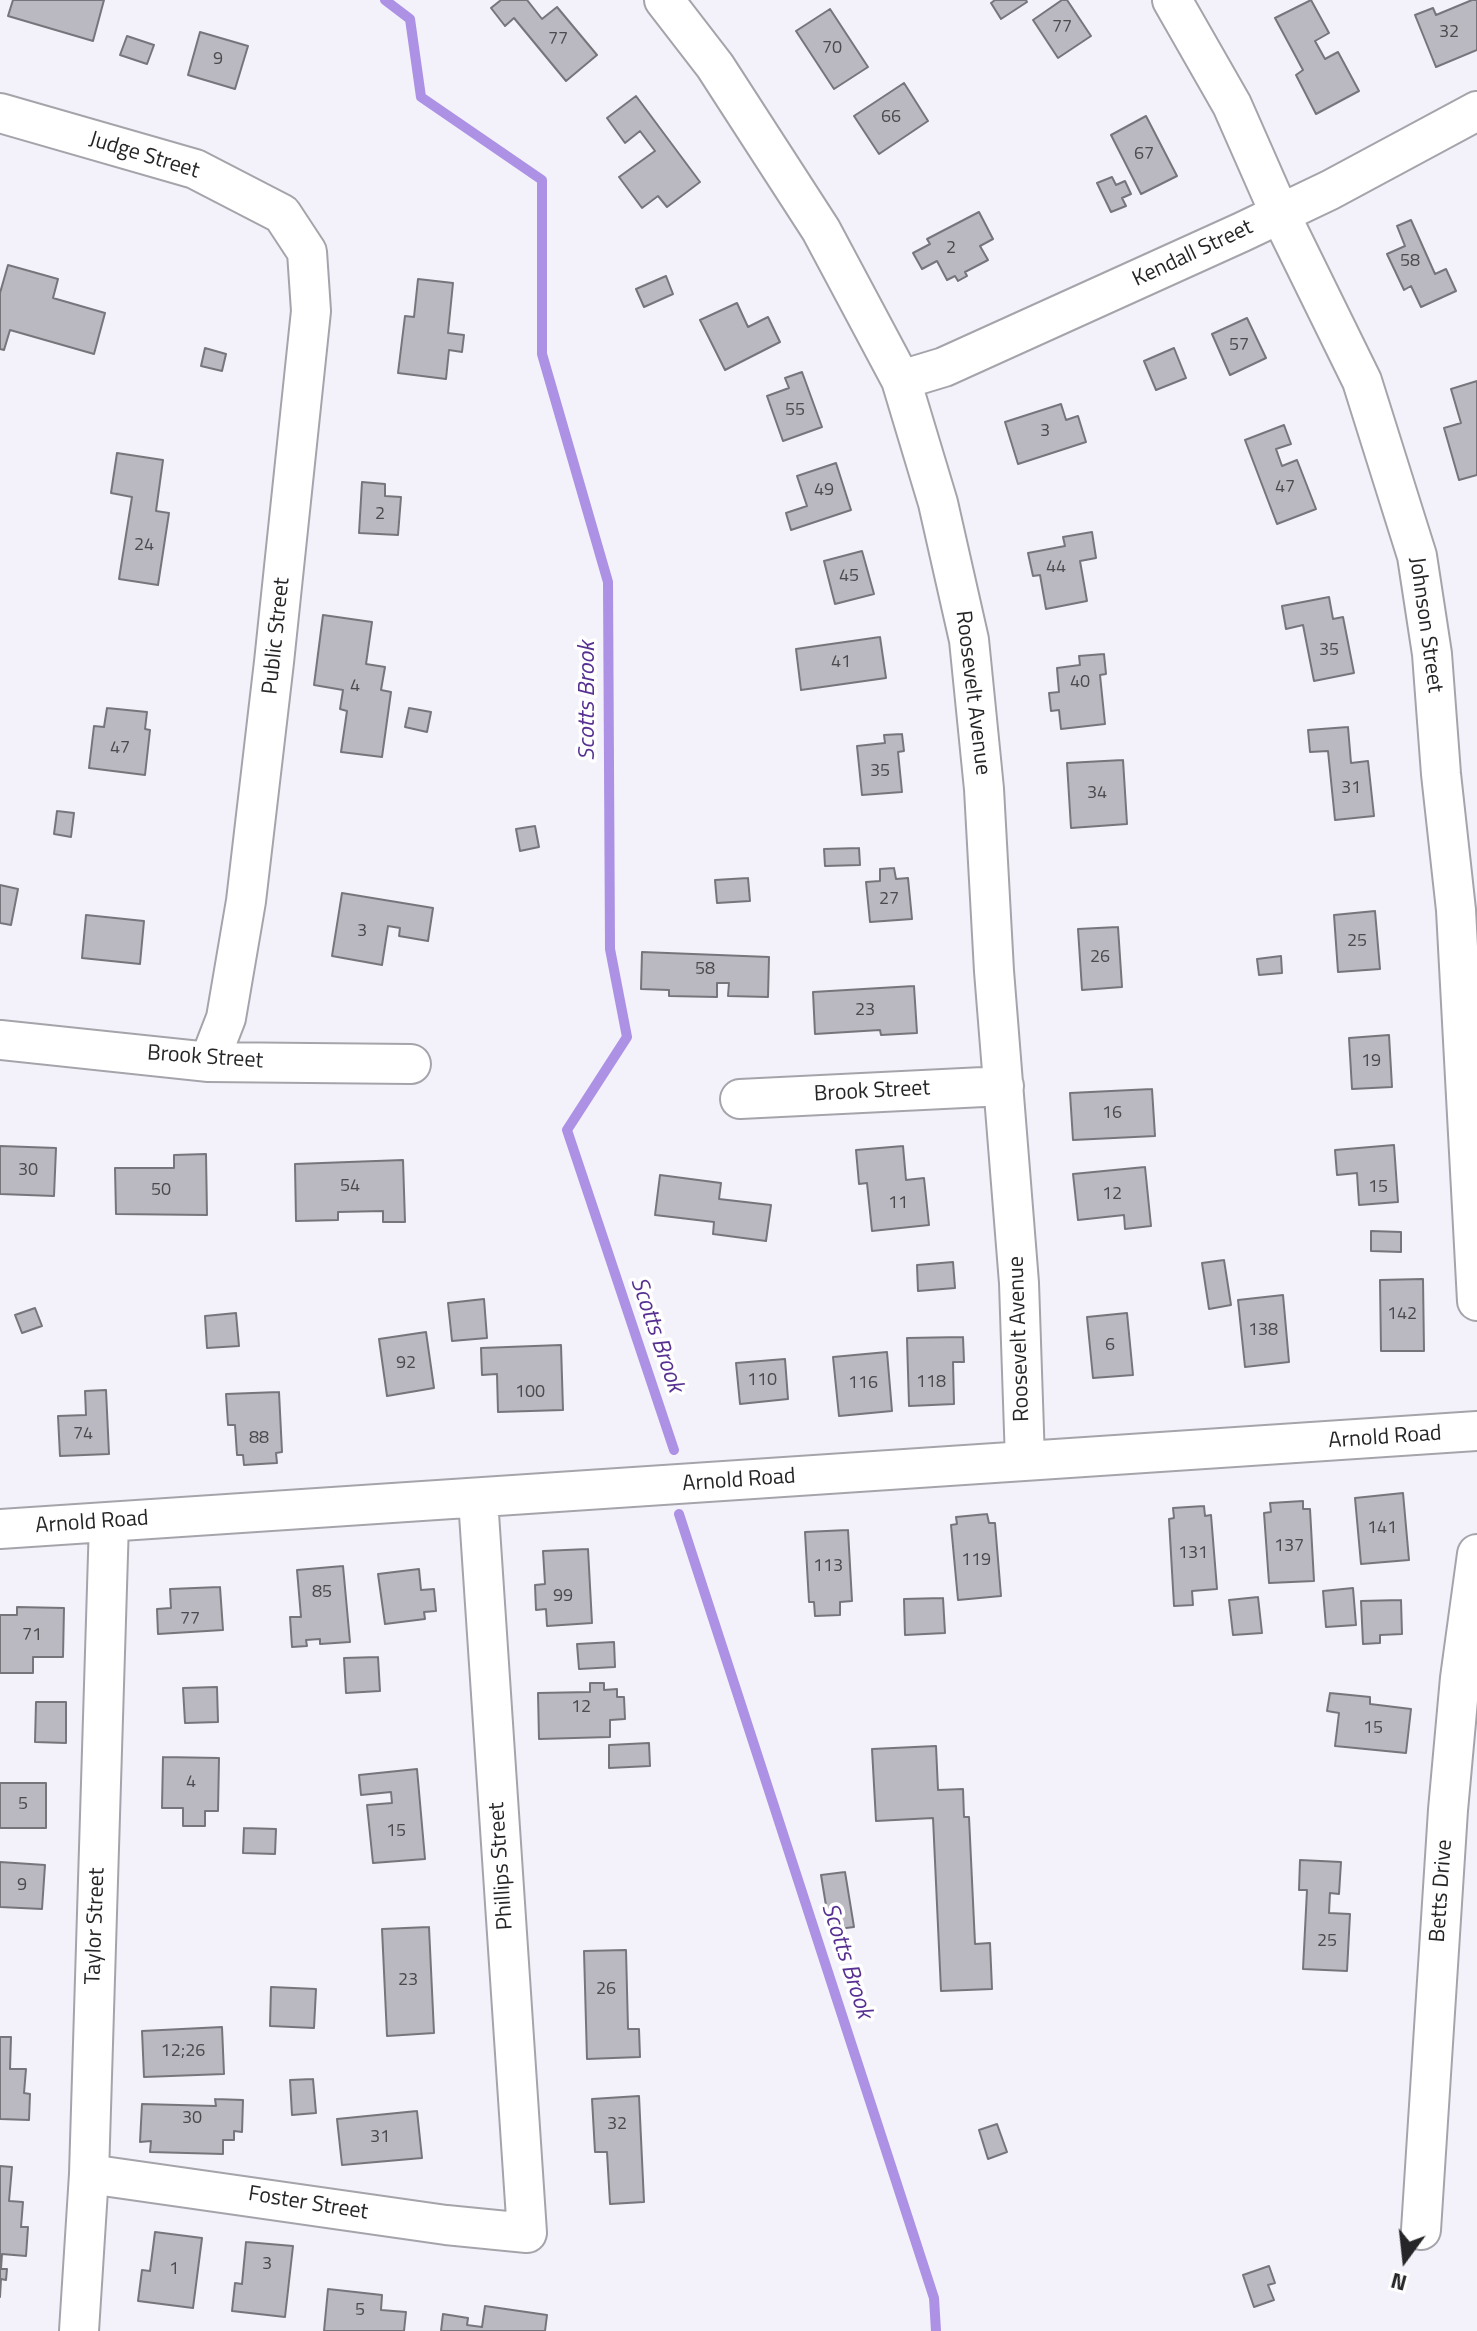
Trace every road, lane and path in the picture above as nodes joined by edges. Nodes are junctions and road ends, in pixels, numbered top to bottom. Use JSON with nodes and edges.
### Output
{"nodes":[{"id":1,"x":664,"y":0,"type":"edge"},
{"id":2,"x":1172,"y":0,"type":"edge"},
{"id":3,"x":1477,"y":111,"type":"edge"},
{"id":4,"x":0,"y":113,"type":"edge"},
{"id":5,"x":282,"y":214,"type":"joint"},
{"id":6,"x":1280,"y":214,"type":"junction"},
{"id":7,"x":901,"y":380,"type":"junction"},
{"id":8,"x":0,"y":1040,"type":"edge"},
{"id":9,"x":209,"y":1062,"type":"junction"},
{"id":10,"x":411,"y":1064,"type":"dead end"},
{"id":11,"x":1004,"y":1086,"type":"junction"},
{"id":12,"x":740,"y":1099,"type":"dead end"},
{"id":13,"x":1477,"y":1301,"type":"edge"},
{"id":14,"x":1477,"y":1431,"type":"edge"},
{"id":15,"x":1025,"y":1461,"type":"junction"},
{"id":16,"x":478,"y":1499,"type":"junction"},
{"id":17,"x":109,"y":1522,"type":"junction"},
{"id":18,"x":0,"y":1529,"type":"edge"},
{"id":19,"x":1477,"y":1554,"type":"edge"},
{"id":20,"x":89,"y":2174,"type":"junction"},
{"id":21,"x":1421,"y":2230,"type":"dead end"},
{"id":22,"x":527,"y":2233,"type":"joint"},
{"id":23,"x":79,"y":2331,"type":"edge"}],
"edges":[{"from":1,"to":7,"type":"street","name":"Roosevelt Avenue"},
{"from":2,"to":6,"type":"street","name":"Johnson Street"},
{"from":3,"to":6,"type":"street","name":"Kendall Street"},
{"from":4,"to":5,"type":"street","name":"Judge Street"},
{"from":5,"to":9,"type":"street","name":"Public Street"},
{"from":6,"to":7,"type":"street","name":"Kendall Street"},
{"from":6,"to":13,"type":"street","name":"Johnson Street"},
{"from":7,"to":11,"type":"street","name":"Roosevelt Avenue"},
{"from":8,"to":9,"type":"street","name":"Brook Street"},
{"from":9,"to":10,"type":"street","name":"Brook Street"},
{"from":11,"to":12,"type":"street","name":"Brook Street"},
{"from":11,"to":15,"type":"street","name":"Roosevelt Avenue"},
{"from":14,"to":15,"type":"street","name":"Arnold Road"},
{"from":15,"to":16,"type":"street","name":"Arnold Road"},
{"from":16,"to":17,"type":"street","name":"Arnold Road"},
{"from":16,"to":22,"type":"street","name":"Phillips Street"},
{"from":17,"to":18,"type":"street","name":"Arnold Road"},
{"from":17,"to":20,"type":"street","name":"Taylor Street"},
{"from":19,"to":21,"type":"street","name":"Betts Drive"},
{"from":20,"to":22,"type":"street","name":"Foster Street"},
{"from":20,"to":23,"type":"street","name":"Taylor Street"}]}
